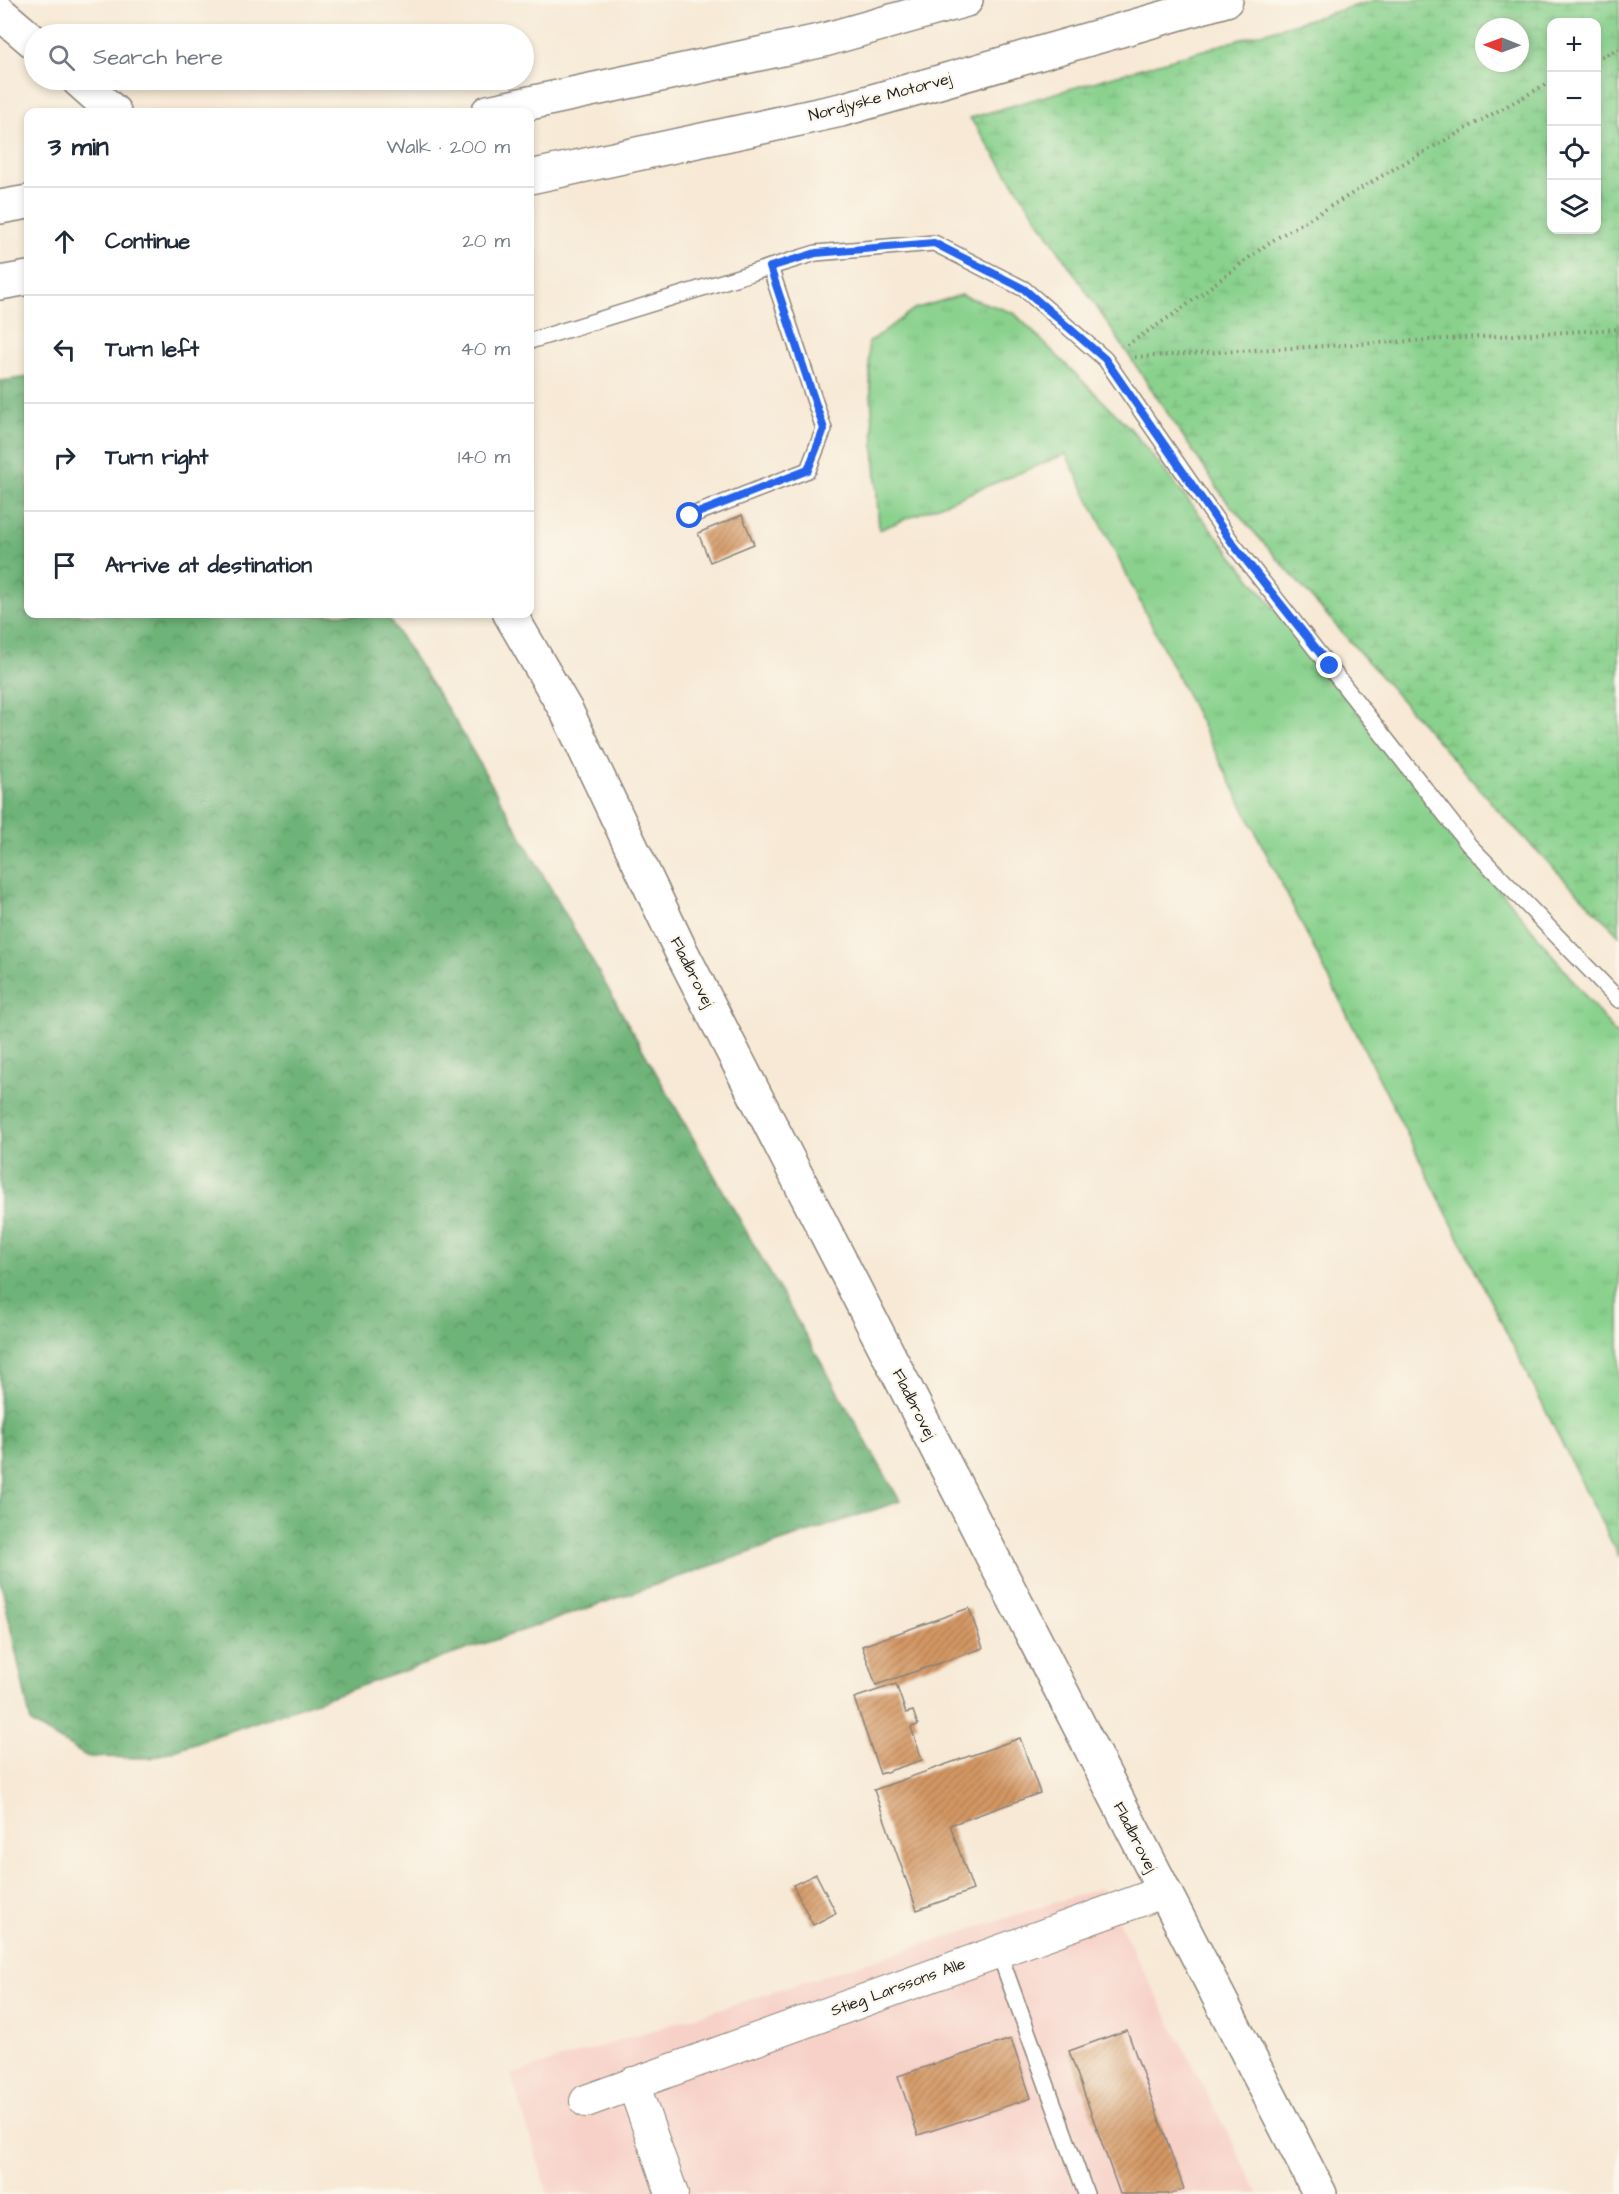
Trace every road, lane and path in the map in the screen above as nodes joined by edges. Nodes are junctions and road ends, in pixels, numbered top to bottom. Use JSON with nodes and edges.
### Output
{"nodes":[{"id":1,"x":966,"y":0,"type":"edge"},
{"id":2,"x":1226,"y":0,"type":"edge"},
{"id":3,"x":0,"y":13,"type":"edge"},
{"id":4,"x":24,"y":33,"type":"edge"},
{"id":5,"x":1619,"y":49,"type":"edge"},
{"id":6,"x":1601,"y":57,"type":"edge"},
{"id":7,"x":1547,"y":83,"type":"edge"},
{"id":8,"x":89,"y":90,"type":"edge"},
{"id":9,"x":110,"y":108,"type":"edge"},
{"id":10,"x":507,"y":108,"type":"edge"},
{"id":11,"x":534,"y":176,"type":"edge"},
{"id":12,"x":24,"y":203,"type":"edge"},
{"id":13,"x":0,"y":207,"type":"edge"},
{"id":14,"x":770,"y":267,"type":"junction"},
{"id":15,"x":24,"y":279,"type":"edge"},
{"id":16,"x":0,"y":283,"type":"edge"},
{"id":17,"x":1619,"y":329,"type":"edge"},
{"id":18,"x":534,"y":340,"type":"edge"},
{"id":19,"x":1105,"y":359,"type":"junction"},
{"id":20,"x":690,"y":516,"type":"dead end"},
{"id":21,"x":512,"y":618,"type":"edge"},
{"id":22,"x":1619,"y":1000,"type":"edge"},
{"id":23,"x":1163,"y":1892,"type":"junction"},
{"id":24,"x":998,"y":1950,"type":"junction"},
{"id":25,"x":633,"y":2083,"type":"junction"},
{"id":26,"x":586,"y":2101,"type":"dead end"},
{"id":27,"x":672,"y":2194,"type":"edge"},
{"id":28,"x":1086,"y":2194,"type":"edge"},
{"id":29,"x":1320,"y":2194,"type":"edge"}],
"edges":[{"from":1,"to":10,"type":"main road"},
{"from":2,"to":11,"type":"main road","name":"Nordjyske Motorvej"},
{"from":3,"to":4,"type":"main road"},
{"from":5,"to":6,"type":"path"},
{"from":7,"to":19,"type":"path"},
{"from":8,"to":9,"type":"main road"},
{"from":12,"to":13,"type":"main road"},
{"from":14,"to":18,"type":"lane"},
{"from":14,"to":19,"type":"lane"},
{"from":14,"to":20,"type":"lane"},
{"from":15,"to":16,"type":"main road"},
{"from":17,"to":19,"type":"path"},
{"from":19,"to":22,"type":"lane"},
{"from":21,"to":23,"type":"main road","name":"Fladbrovej"},
{"from":23,"to":24,"type":"street","name":"Stieg Larssons Alle"},
{"from":23,"to":29,"type":"main road","name":"Fladbrovej"},
{"from":24,"to":25,"type":"street","name":"Stieg Larssons Alle"},
{"from":24,"to":28,"type":"lane"},
{"from":25,"to":26,"type":"street","name":"Stieg Larssons Alle"},
{"from":25,"to":27,"type":"street"}]}
